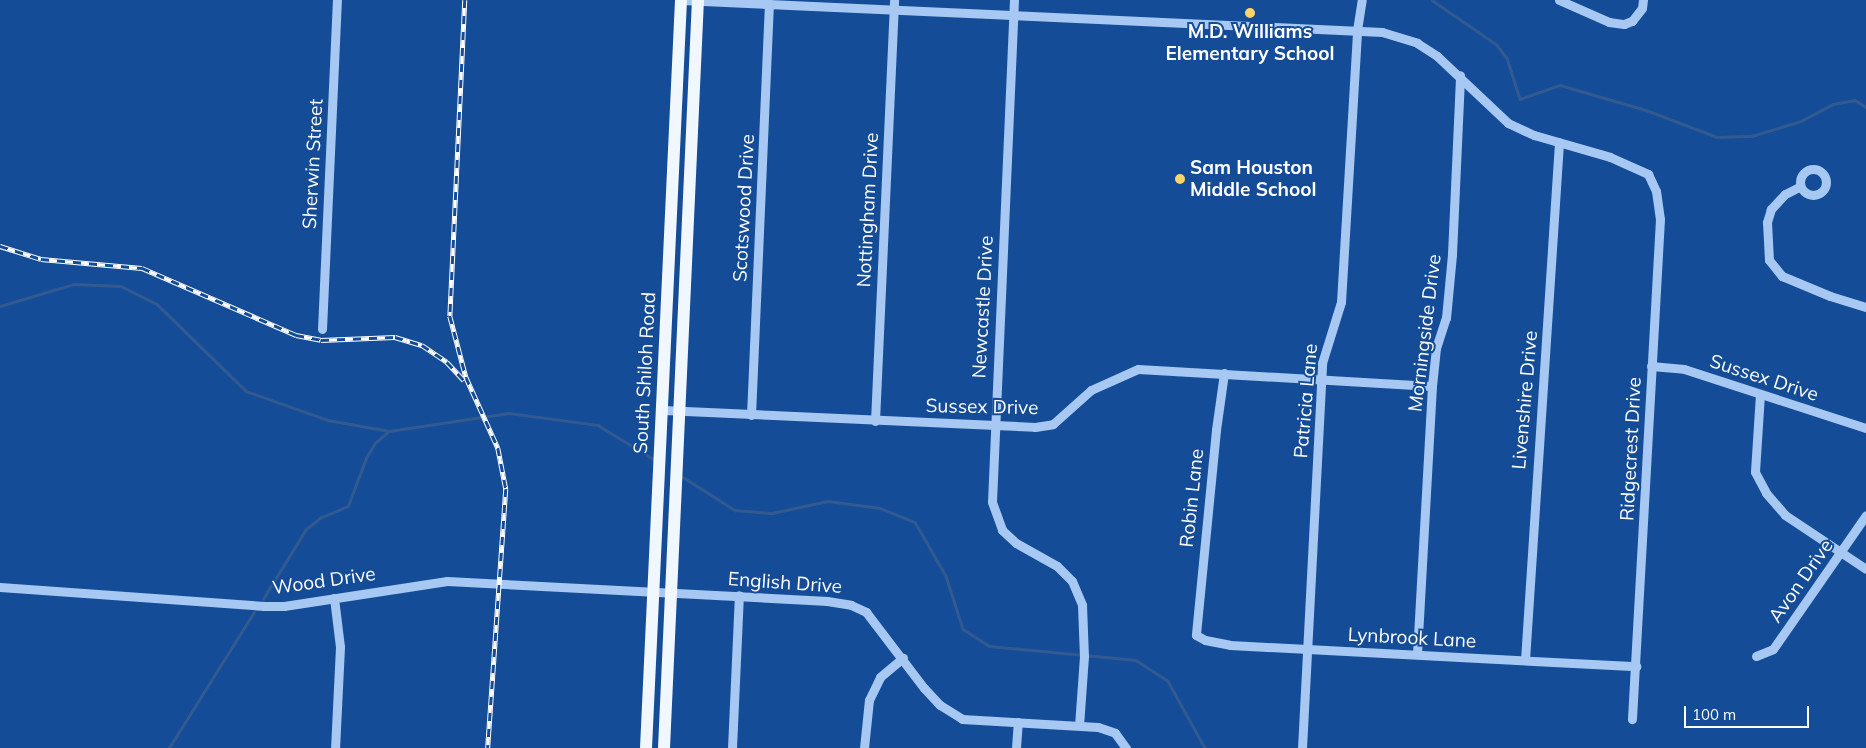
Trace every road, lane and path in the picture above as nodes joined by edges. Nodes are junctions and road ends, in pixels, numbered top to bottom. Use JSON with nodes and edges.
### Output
{"nodes":[{"id":1,"x":337,"y":0,"type":"edge"},
{"id":2,"x":681,"y":0,"type":"edge"},
{"id":3,"x":698,"y":0,"type":"edge"},
{"id":4,"x":1014,"y":0,"type":"edge"},
{"id":5,"x":1362,"y":0,"type":"edge"},
{"id":6,"x":1559,"y":0,"type":"edge"},
{"id":7,"x":1643,"y":0,"type":"edge"},
{"id":8,"x":769,"y":3,"type":"junction"},
{"id":9,"x":894,"y":4,"type":"edge"},
{"id":10,"x":1013,"y":14,"type":"junction"},
{"id":11,"x":1357,"y":30,"type":"junction"},
{"id":12,"x":1460,"y":75,"type":"junction"},
{"id":13,"x":1560,"y":142,"type":"junction"},
{"id":14,"x":1799,"y":187,"type":"dead end"},
{"id":15,"x":1866,"y":307,"type":"edge"},
{"id":16,"x":322,"y":330,"type":"dead end"},
{"id":17,"x":1651,"y":366,"type":"junction"},
{"id":18,"x":1224,"y":373,"type":"junction"},
{"id":19,"x":1321,"y":379,"type":"junction"},
{"id":20,"x":1432,"y":386,"type":"junction"},
{"id":21,"x":1760,"y":394,"type":"junction"},
{"id":22,"x":663,"y":410,"type":"junction"},
{"id":23,"x":681,"y":411,"type":"junction"},
{"id":24,"x":750,"y":415,"type":"junction"},
{"id":25,"x":875,"y":421,"type":"junction"},
{"id":26,"x":994,"y":426,"type":"junction"},
{"id":27,"x":1866,"y":428,"type":"edge"},
{"id":28,"x":1866,"y":515,"type":"edge"},
{"id":29,"x":1841,"y":551,"type":"junction"},
{"id":30,"x":1866,"y":569,"type":"edge"},
{"id":31,"x":1,"y":589,"type":"edge"},
{"id":32,"x":653,"y":592,"type":"junction"},
{"id":33,"x":672,"y":592,"type":"junction"},
{"id":34,"x":739,"y":595,"type":"junction"},
{"id":35,"x":334,"y":598,"type":"junction"},
{"id":36,"x":1195,"y":627,"type":"joint"},
{"id":37,"x":1308,"y":649,"type":"junction"},
{"id":38,"x":1417,"y":654,"type":"junction"},
{"id":39,"x":1756,"y":656,"type":"dead end"},
{"id":40,"x":903,"y":658,"type":"junction"},
{"id":41,"x":1525,"y":660,"type":"junction"},
{"id":42,"x":1636,"y":666,"type":"junction"},
{"id":43,"x":1632,"y":719,"type":"dead end"},
{"id":44,"x":1018,"y":722,"type":"junction"},
{"id":45,"x":1079,"y":725,"type":"junction"},
{"id":46,"x":335,"y":748,"type":"edge"},
{"id":47,"x":646,"y":748,"type":"edge"},
{"id":48,"x":664,"y":748,"type":"edge"},
{"id":49,"x":732,"y":748,"type":"edge"},
{"id":50,"x":864,"y":748,"type":"edge"},
{"id":51,"x":1016,"y":748,"type":"edge"},
{"id":52,"x":1126,"y":748,"type":"edge"},
{"id":53,"x":1302,"y":748,"type":"edge"}],
"edges":[{"from":1,"to":16,"type":"street","name":"Sherwin Street"},
{"from":2,"to":3,"type":"street"},
{"from":2,"to":22,"type":"main road","name":"South Shiloh Road"},
{"from":3,"to":8,"type":"street"},
{"from":3,"to":23,"type":"main road","name":"South Shiloh Road"},
{"from":4,"to":10,"type":"street","name":"Newcastle Drive"},
{"from":5,"to":11,"type":"street","name":"Patricia Lane"},
{"from":6,"to":7,"type":"street"},
{"from":8,"to":9,"type":"street"},
{"from":8,"to":24,"type":"street","name":"Scotswood Drive"},
{"from":9,"to":10,"type":"street"},
{"from":9,"to":25,"type":"street","name":"Nottingham Drive"},
{"from":10,"to":11,"type":"street"},
{"from":10,"to":26,"type":"street","name":"Newcastle Drive"},
{"from":11,"to":12,"type":"street"},
{"from":11,"to":19,"type":"street","name":"Patricia Lane"},
{"from":12,"to":13,"type":"street"},
{"from":12,"to":20,"type":"street","name":"Morningside Drive"},
{"from":13,"to":17,"type":"street","name":"Ridgecrest Drive"},
{"from":13,"to":41,"type":"street","name":"Livenshire Drive"},
{"from":14,"to":15,"type":"street"},
{"from":17,"to":21,"type":"street","name":"Sussex Drive"},
{"from":17,"to":42,"type":"street","name":"Ridgecrest Drive"},
{"from":18,"to":19,"type":"street","name":"Sussex Drive"},
{"from":18,"to":26,"type":"street","name":"Sussex Drive"},
{"from":18,"to":36,"type":"street","name":"Robin Lane"},
{"from":19,"to":20,"type":"street","name":"Sussex Drive"},
{"from":19,"to":37,"type":"street","name":"Patricia Lane"},
{"from":20,"to":38,"type":"street","name":"Morningside Drive"},
{"from":21,"to":27,"type":"street","name":"Sussex Drive"},
{"from":21,"to":29,"type":"street"},
{"from":22,"to":23,"type":"street","name":"Sussex Drive"},
{"from":22,"to":32,"type":"main road","name":"South Shiloh Road"},
{"from":23,"to":24,"type":"street","name":"Sussex Drive"},
{"from":23,"to":33,"type":"main road","name":"South Shiloh Road"},
{"from":24,"to":25,"type":"street","name":"Sussex Drive"},
{"from":25,"to":26,"type":"street","name":"Sussex Drive"},
{"from":26,"to":45,"type":"street","name":"Newcastle Drive"},
{"from":28,"to":29,"type":"street","name":"Avon Drive"},
{"from":29,"to":30,"type":"street"},
{"from":29,"to":39,"type":"street","name":"Avon Drive"},
{"from":31,"to":35,"type":"street","name":"Wood Drive"},
{"from":32,"to":33,"type":"street","name":"English Drive"},
{"from":32,"to":35,"type":"street","name":"Wood Drive"},
{"from":32,"to":47,"type":"main road","name":"South Shiloh Road"},
{"from":33,"to":34,"type":"street","name":"English Drive"},
{"from":33,"to":48,"type":"main road","name":"South Shiloh Road"},
{"from":34,"to":40,"type":"street","name":"English Drive"},
{"from":34,"to":49,"type":"street"},
{"from":35,"to":46,"type":"street"},
{"from":36,"to":37,"type":"street","name":"Lynbrook Lane"},
{"from":37,"to":38,"type":"street","name":"Lynbrook Lane"},
{"from":37,"to":53,"type":"street","name":"Patricia Lane"},
{"from":38,"to":41,"type":"street","name":"Lynbrook Lane"},
{"from":40,"to":44,"type":"street","name":"English Drive"},
{"from":40,"to":50,"type":"street"},
{"from":41,"to":42,"type":"street","name":"Lynbrook Lane"},
{"from":42,"to":43,"type":"street","name":"Ridgecrest Drive"},
{"from":44,"to":45,"type":"street","name":"English Drive"},
{"from":44,"to":51,"type":"street"},
{"from":45,"to":52,"type":"street","name":"English Drive"}]}
